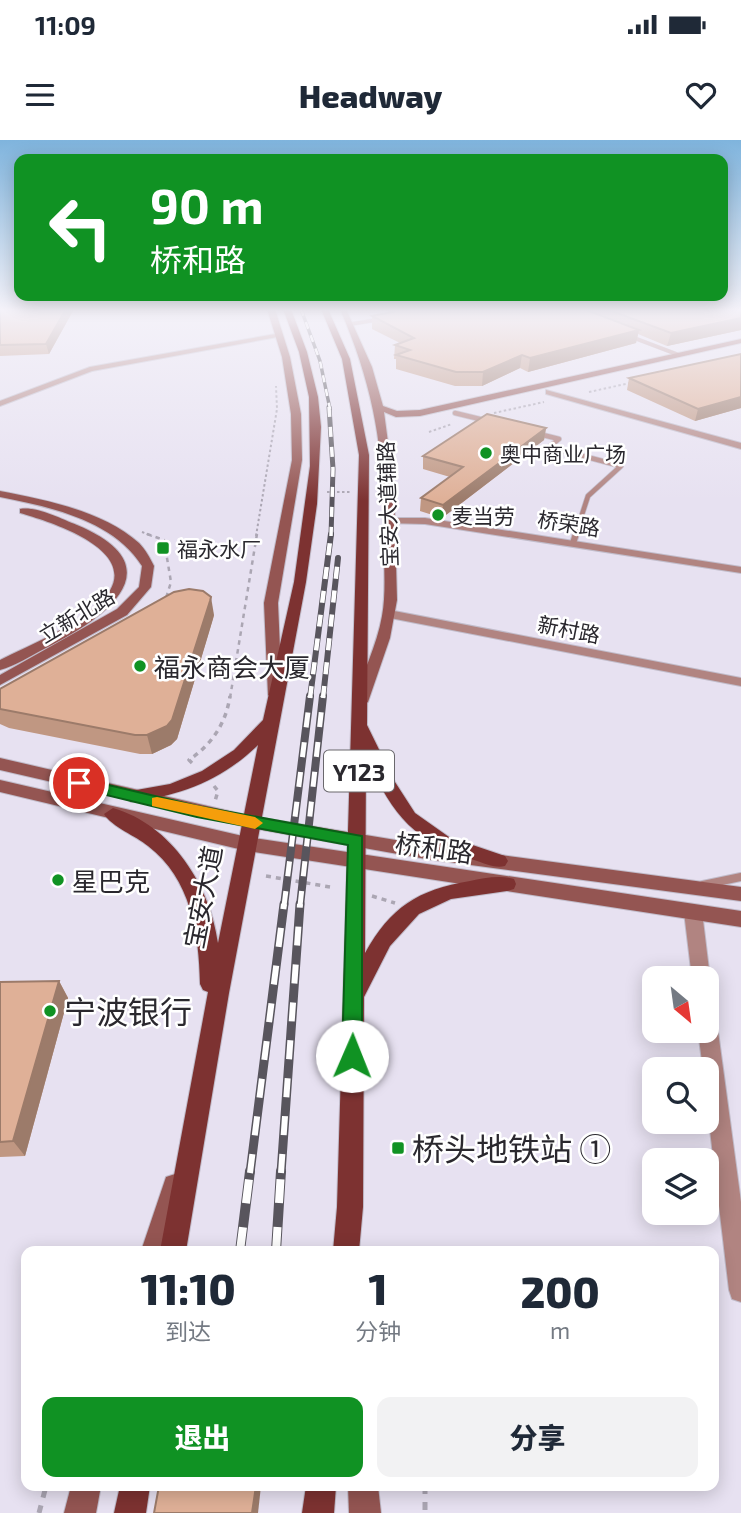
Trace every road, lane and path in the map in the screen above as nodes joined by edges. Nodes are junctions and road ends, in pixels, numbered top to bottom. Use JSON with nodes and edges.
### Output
{"nodes":[{"id":1,"x":80,"y":373,"type":"edge"},
{"id":2,"x":288,"y":373,"type":"edge"},
{"id":3,"x":307,"y":373,"type":"edge"},
{"id":4,"x":349,"y":373,"type":"edge"},
{"id":5,"x":372,"y":373,"type":"edge"},
{"id":6,"x":598,"y":373,"type":"edge"},
{"id":7,"x":632,"y":373,"type":"edge"},
{"id":8,"x":276,"y":384,"type":"dead end"},
{"id":9,"x":549,"y":392,"type":"junction"},
{"id":10,"x":479,"y":400,"type":"junction"},
{"id":11,"x":0,"y":404,"type":"edge"},
{"id":12,"x":489,"y":405,"type":"junction"},
{"id":13,"x":381,"y":408,"type":"junction"},
{"id":14,"x":454,"y":413,"type":"junction"},
{"id":15,"x":409,"y":424,"type":"dead end"},
{"id":16,"x":500,"y":425,"type":"edge"},
{"id":17,"x":524,"y":430,"type":"edge"},
{"id":18,"x":741,"y":446,"type":"edge"},
{"id":19,"x":324,"y":492,"type":"dead end"},
{"id":20,"x":357,"y":492,"type":"dead end"},
{"id":21,"x":0,"y":494,"type":"edge"},
{"id":22,"x":0,"y":505,"type":"edge"},
{"id":23,"x":390,"y":521,"type":"junction"},
{"id":24,"x":133,"y":530,"type":"dead end"},
{"id":25,"x":573,"y":543,"type":"junction"},
{"id":26,"x":741,"y":570,"type":"edge"},
{"id":27,"x":165,"y":603,"type":"edge"},
{"id":28,"x":389,"y":614,"type":"junction"},
{"id":29,"x":0,"y":666,"type":"edge"},
{"id":30,"x":0,"y":681,"type":"edge"},
{"id":31,"x":741,"y":681,"type":"edge"},
{"id":32,"x":275,"y":696,"type":"junction"},
{"id":33,"x":361,"y":702,"type":"junction"},
{"id":34,"x":271,"y":721,"type":"junction"},
{"id":35,"x":360,"y":723,"type":"junction"},
{"id":36,"x":192,"y":763,"type":"dead end"},
{"id":37,"x":0,"y":764,"type":"edge"},
{"id":38,"x":212,"y":784,"type":"dead end"},
{"id":39,"x":0,"y":786,"type":"edge"},
{"id":40,"x":131,"y":796,"type":"junction"},
{"id":41,"x":214,"y":807,"type":"dead end"},
{"id":42,"x":113,"y":814,"type":"junction"},
{"id":43,"x":251,"y":822,"type":"junction"},
{"id":44,"x":206,"y":844,"type":"dead end"},
{"id":45,"x":247,"y":844,"type":"junction"},
{"id":46,"x":356,"y":851,"type":"junction"},
{"id":47,"x":499,"y":861,"type":"junction"},
{"id":48,"x":221,"y":868,"type":"dead end"},
{"id":49,"x":266,"y":876,"type":"dead end"},
{"id":50,"x":741,"y":877,"type":"edge"},
{"id":51,"x":507,"y":884,"type":"junction"},
{"id":52,"x":330,"y":887,"type":"dead end"},
{"id":53,"x":691,"y":888,"type":"junction"},
{"id":54,"x":741,"y":894,"type":"edge"},
{"id":55,"x":369,"y":895,"type":"dead end"},
{"id":56,"x":396,"y":904,"type":"dead end"},
{"id":57,"x":693,"y":912,"type":"junction"},
{"id":58,"x":741,"y":919,"type":"edge"},
{"id":59,"x":700,"y":966,"type":"edge"},
{"id":60,"x":353,"y":1001,"type":"junction"},
{"id":61,"x":209,"y":1030,"type":"junction"},
{"id":62,"x":709,"y":1043,"type":"edge"},
{"id":63,"x":192,"y":1136,"type":"junction"},
{"id":64,"x":350,"y":1207,"type":"junction"},
{"id":65,"x":156,"y":1246,"type":"edge"},
{"id":66,"x":174,"y":1246,"type":"edge"},
{"id":67,"x":346,"y":1246,"type":"edge"},
{"id":68,"x":352,"y":1246,"type":"edge"},
{"id":69,"x":741,"y":1290,"type":"edge"},
{"id":70,"x":45,"y":1491,"type":"edge"},
{"id":71,"x":85,"y":1491,"type":"edge"},
{"id":72,"x":134,"y":1491,"type":"edge"},
{"id":73,"x":320,"y":1491,"type":"edge"},
{"id":74,"x":363,"y":1491,"type":"edge"},
{"id":75,"x":425,"y":1491,"type":"edge"},
{"id":76,"x":38,"y":1513,"type":"edge"},
{"id":77,"x":80,"y":1513,"type":"edge"},
{"id":78,"x":130,"y":1513,"type":"edge"},
{"id":79,"x":318,"y":1513,"type":"edge"},
{"id":80,"x":365,"y":1513,"type":"edge"},
{"id":81,"x":425,"y":1513,"type":"edge"}],
"edges":[{"from":1,"to":11,"type":"street"},
{"from":2,"to":32,"type":"main road"},
{"from":3,"to":32,"type":"main road","name":"宝安大道"},
{"from":4,"to":33,"type":"main road"},
{"from":5,"to":13,"type":"main road","name":"宝安大道辅路"},
{"from":6,"to":10,"type":"main road"},
{"from":7,"to":9,"type":"main road"},
{"from":8,"to":36,"type":"path"},
{"from":9,"to":12,"type":"main road"},
{"from":9,"to":18,"type":"street"},
{"from":10,"to":12,"type":"main road"},
{"from":10,"to":13,"type":"main road"},
{"from":12,"to":14,"type":"main road"},
{"from":13,"to":23,"type":"main road","name":"宝安大道辅路","number":"Y123"},
{"from":14,"to":15,"type":"main road"},
{"from":14,"to":16,"type":"lane"},
{"from":17,"to":25,"type":"lane"},
{"from":19,"to":20,"type":"path"},
{"from":21,"to":30,"type":"main road","name":"立新北路"},
{"from":22,"to":29,"type":"main road","name":"立新北路"},
{"from":23,"to":25,"type":"street","name":"桥荣路"},
{"from":23,"to":28,"type":"main road","name":"宝安大道辅路","number":"Y123"},
{"from":24,"to":27,"type":"path"},
{"from":25,"to":26,"type":"street","name":"桥荣路"},
{"from":28,"to":31,"type":"street","name":"新村路"},
{"from":28,"to":33,"type":"main road","name":"宝安大道辅路","number":"Y123"},
{"from":32,"to":34,"type":"main road","name":"宝安大道"},
{"from":33,"to":35,"type":"main road","number":"Y123"},
{"from":34,"to":40,"type":"main road"},
{"from":34,"to":43,"type":"main road","name":"宝安大道"},
{"from":35,"to":46,"type":"main road","number":"Y123"},
{"from":35,"to":47,"type":"main road"},
{"from":37,"to":40,"type":"main road","name":"桥和路"},
{"from":38,"to":41,"type":"path"},
{"from":39,"to":42,"type":"main road","name":"桥和路"},
{"from":40,"to":43,"type":"main road","name":"桥和路"},
{"from":42,"to":45,"type":"main road","name":"桥和路"},
{"from":42,"to":61,"type":"main road"},
{"from":43,"to":45,"type":"main road","name":"宝安大道"},
{"from":43,"to":46,"type":"main road","name":"桥和路"},
{"from":44,"to":48,"type":"path"},
{"from":45,"to":46,"type":"main road","name":"桥和路"},
{"from":45,"to":61,"type":"main road","name":"宝安大道"},
{"from":46,"to":47,"type":"main road","name":"桥和路"},
{"from":46,"to":51,"type":"main road","name":"桥和路"},
{"from":46,"to":60,"type":"main road"},
{"from":47,"to":53,"type":"main road","name":"桥和路"},
{"from":49,"to":52,"type":"path"},
{"from":50,"to":53,"type":"lane"},
{"from":51,"to":57,"type":"main road","name":"桥和路"},
{"from":51,"to":60,"type":"main road"},
{"from":53,"to":54,"type":"main road","name":"桥和路"},
{"from":55,"to":56,"type":"path"},
{"from":57,"to":58,"type":"main road","name":"桥和路"},
{"from":57,"to":59,"type":"street"},
{"from":60,"to":64,"type":"main road"},
{"from":61,"to":63,"type":"main road","name":"宝安大道"},
{"from":62,"to":69,"type":"street"},
{"from":63,"to":65,"type":"main road"},
{"from":63,"to":66,"type":"main road","name":"宝安大道"},
{"from":64,"to":67,"type":"main road"},
{"from":64,"to":68,"type":"main road"},
{"from":70,"to":76,"type":"path"},
{"from":71,"to":77,"type":"main road"},
{"from":72,"to":78,"type":"main road"},
{"from":73,"to":79,"type":"main road"},
{"from":74,"to":80,"type":"main road"},
{"from":75,"to":81,"type":"path"}]}
